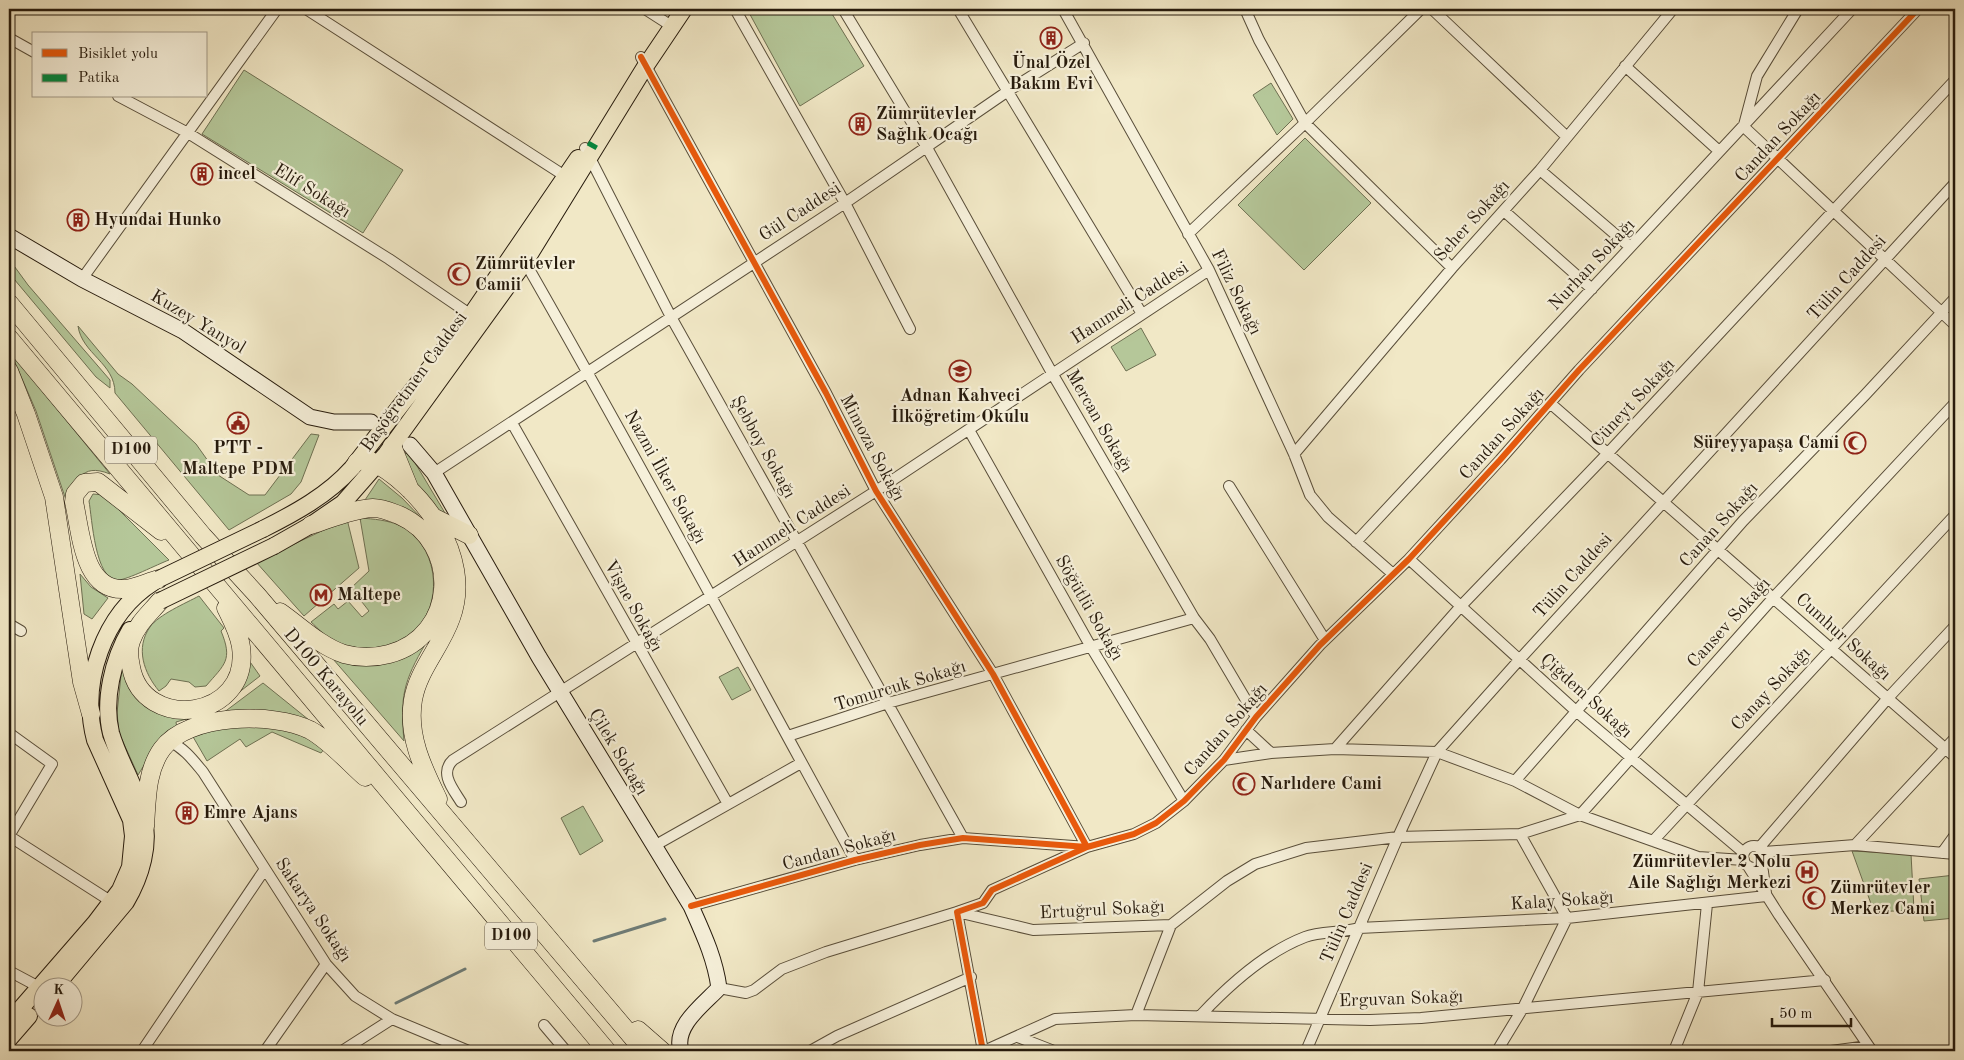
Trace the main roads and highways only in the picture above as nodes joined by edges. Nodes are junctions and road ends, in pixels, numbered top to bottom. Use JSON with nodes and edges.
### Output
{"nodes":[{"id":1,"x":684,"y":9,"type":"edge"},
{"id":2,"x":671,"y":19,"type":"edge"},
{"id":3,"x":571,"y":180,"type":"junction"},
{"id":4,"x":9,"y":236,"type":"edge"},
{"id":5,"x":9,"y":302,"type":"edge"},
{"id":6,"x":476,"y":320,"type":"junction"},
{"id":7,"x":9,"y":338,"type":"edge"},
{"id":8,"x":9,"y":371,"type":"edge"},
{"id":9,"x":371,"y":422,"type":"dead end"},
{"id":10,"x":401,"y":446,"type":"junction"},
{"id":11,"x":357,"y":462,"type":"junction"},
{"id":12,"x":378,"y":465,"type":"junction"},
{"id":13,"x":411,"y":492,"type":"junction"},
{"id":14,"x":432,"y":517,"type":"junction"},
{"id":15,"x":310,"y":525,"type":"junction"},
{"id":16,"x":469,"y":535,"type":"junction"},
{"id":17,"x":192,"y":557,"type":"junction"},
{"id":18,"x":159,"y":578,"type":"junction"},
{"id":19,"x":216,"y":587,"type":"junction"},
{"id":20,"x":257,"y":595,"type":"junction"},
{"id":21,"x":160,"y":601,"type":"junction"},
{"id":22,"x":91,"y":714,"type":"junction"},
{"id":23,"x":448,"y":819,"type":"junction"},
{"id":24,"x":415,"y":820,"type":"junction"},
{"id":25,"x":145,"y":826,"type":"junction"},
{"id":26,"x":55,"y":978,"type":"edge"},
{"id":27,"x":59,"y":978,"type":"edge"},
{"id":28,"x":597,"y":995,"type":"junction"},
{"id":29,"x":32,"y":1003,"type":"edge"},
{"id":30,"x":32,"y":1009,"type":"edge"},
{"id":31,"x":9,"y":1022,"type":"edge"},
{"id":32,"x":9,"y":1038,"type":"edge"},
{"id":33,"x":607,"y":1051,"type":"edge"},
{"id":34,"x":644,"y":1051,"type":"edge"},
{"id":35,"x":662,"y":1051,"type":"edge"},
{"id":36,"x":681,"y":1051,"type":"edge"}],
"edges":[{"from":1,"to":2,"type":"main road","name":"Başöğretmen Caddesi"},
{"from":2,"to":3,"type":"main road","name":"Başöğretmen Caddesi"},
{"from":3,"to":6,"type":"main road","name":"Başöğretmen Caddesi"},
{"from":3,"to":6,"type":"main road","name":"Başöğretmen Caddesi"},
{"from":4,"to":9,"type":"main road","name":"Kuzey Yanyol"},
{"from":5,"to":20,"type":"highway","name":"D100 Karayolu","number":"D100"},
{"from":6,"to":10,"type":"main road","name":"Başöğretmen Caddesi"},
{"from":6,"to":11,"type":"main road","name":"Başöğretmen Caddesi"},
{"from":7,"to":17,"type":"highway","name":"D100 Karayolu","number":"D100"},
{"from":8,"to":22,"type":"highway"},
{"from":10,"to":12,"type":"main road","name":"Başöğretmen Caddesi"},
{"from":10,"to":13,"type":"highway"},
{"from":10,"to":16,"type":"main road","name":"Çilek Sokağı"},
{"from":11,"to":12,"type":"highway"},
{"from":11,"to":18,"type":"main road","name":"Başöğretmen Caddesi","bridge":true},
{"from":12,"to":13,"type":"highway"},
{"from":12,"to":15,"type":"main road","name":"Başöğretmen Caddesi"},
{"from":13,"to":14,"type":"highway"},
{"from":14,"to":16,"type":"highway"},
{"from":14,"to":23,"type":"highway"},
{"from":15,"to":20,"type":"highway"},
{"from":15,"to":21,"type":"main road","name":"Başöğretmen Caddesi","bridge":true},
{"from":16,"to":36,"type":"main road","name":"Çilek Sokağı"},
{"from":17,"to":18,"type":"highway"},
{"from":17,"to":19,"type":"highway","name":"D100 Karayolu","number":"D100"},
{"from":18,"to":22,"type":"main road","name":"Başöğretmen Caddesi"},
{"from":19,"to":21,"type":"highway"},
{"from":19,"to":24,"type":"highway","name":"D100 Karayolu","number":"D100"},
{"from":20,"to":23,"type":"highway","name":"D100 Karayolu","number":"D100"},
{"from":21,"to":25,"type":"main road","name":"Başöğretmen Caddesi"},
{"from":22,"to":26,"type":"main road","name":"Başöğretmen Caddesi"},
{"from":23,"to":28,"type":"highway","name":"D100 Karayolu","number":"D100"},
{"from":24,"to":25,"type":"highway"},
{"from":24,"to":33,"type":"highway","name":"D100 Karayolu","number":"D100"},
{"from":25,"to":27,"type":"main road","name":"Başöğretmen Caddesi"},
{"from":28,"to":34,"type":"highway","name":"D100 Karayolu","number":"D100"},
{"from":28,"to":35,"type":"highway"},
{"from":29,"to":31,"type":"main road"},
{"from":30,"to":32,"type":"main road"}]}
